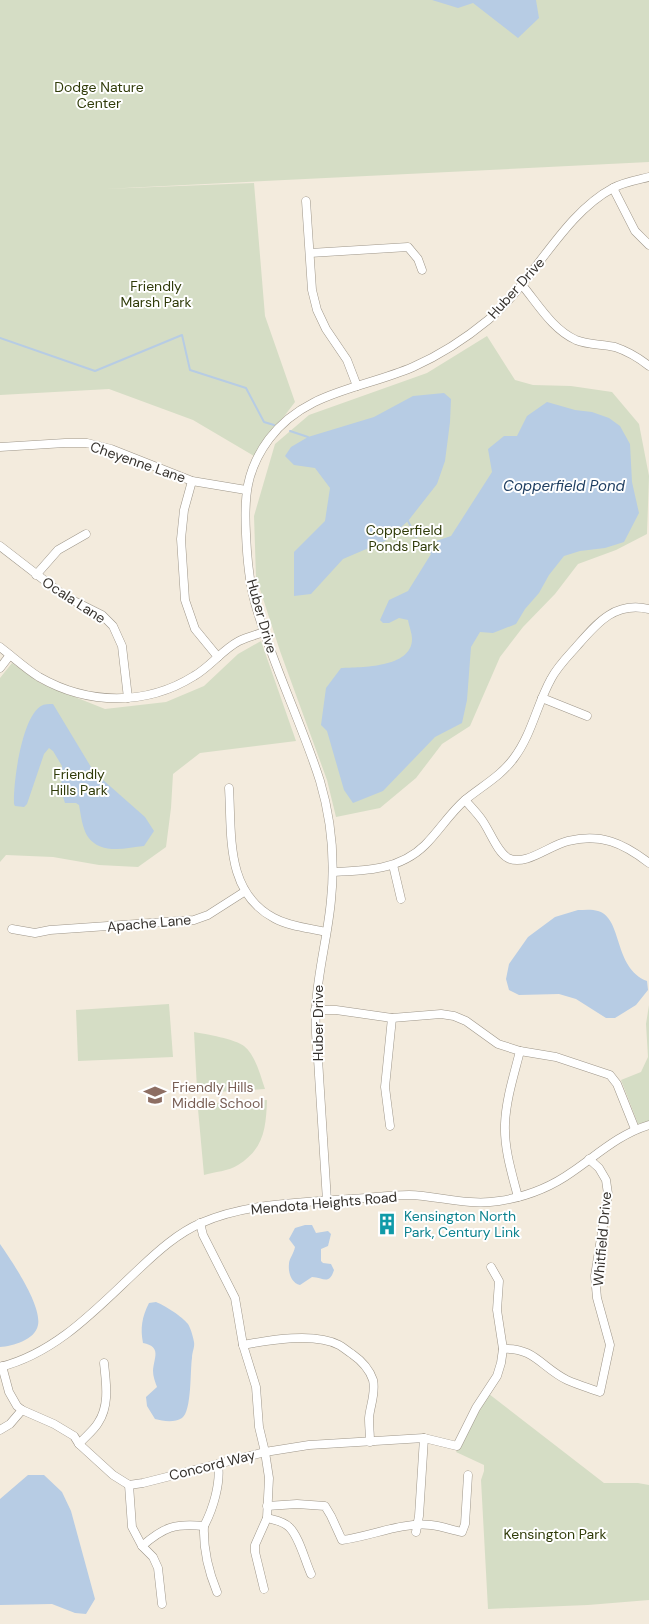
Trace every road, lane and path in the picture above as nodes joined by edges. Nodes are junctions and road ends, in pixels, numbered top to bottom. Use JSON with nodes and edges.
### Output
{"nodes":[{"id":1,"x":649,"y":177,"type":"edge"},
{"id":2,"x":613,"y":188,"type":"junction"},
{"id":3,"x":306,"y":201,"type":"dead end"},
{"id":4,"x":649,"y":245,"type":"edge"},
{"id":5,"x":310,"y":253,"type":"junction"},
{"id":6,"x":422,"y":270,"type":"dead end"},
{"id":7,"x":522,"y":284,"type":"junction"},
{"id":8,"x":649,"y":366,"type":"edge"},
{"id":9,"x":357,"y":386,"type":"junction"},
{"id":10,"x":0,"y":447,"type":"edge"},
{"id":11,"x":192,"y":481,"type":"junction"},
{"id":12,"x":246,"y":490,"type":"junction"},
{"id":13,"x":86,"y":534,"type":"dead end"},
{"id":14,"x":0,"y":546,"type":"edge"},
{"id":15,"x":36,"y":574,"type":"junction"},
{"id":16,"x":649,"y":609,"type":"edge"},
{"id":17,"x":264,"y":632,"type":"junction"},
{"id":18,"x":0,"y":647,"type":"edge"},
{"id":19,"x":10,"y":655,"type":"junction"},
{"id":20,"x":218,"y":657,"type":"junction"},
{"id":21,"x":0,"y":668,"type":"edge"},
{"id":22,"x":128,"y":698,"type":"junction"},
{"id":23,"x":542,"y":698,"type":"junction"},
{"id":24,"x":587,"y":716,"type":"dead end"},
{"id":25,"x":229,"y":788,"type":"dead end"},
{"id":26,"x":465,"y":800,"type":"junction"},
{"id":27,"x":649,"y":863,"type":"edge"},
{"id":28,"x":393,"y":865,"type":"junction"},
{"id":29,"x":333,"y":872,"type":"junction"},
{"id":30,"x":244,"y":892,"type":"junction"},
{"id":31,"x":401,"y":899,"type":"dead end"},
{"id":32,"x":12,"y":929,"type":"dead end"},
{"id":33,"x":326,"y":932,"type":"junction"},
{"id":34,"x":315,"y":1010,"type":"junction"},
{"id":35,"x":392,"y":1018,"type":"junction"},
{"id":36,"x":520,"y":1051,"type":"junction"},
{"id":37,"x":649,"y":1125,"type":"edge"},
{"id":38,"x":390,"y":1126,"type":"dead end"},
{"id":39,"x":636,"y":1129,"type":"junction"},
{"id":40,"x":589,"y":1159,"type":"junction"},
{"id":41,"x":518,"y":1197,"type":"junction"},
{"id":42,"x":327,"y":1201,"type":"junction"},
{"id":43,"x":200,"y":1223,"type":"junction"},
{"id":44,"x":491,"y":1267,"type":"dead end"},
{"id":45,"x":243,"y":1345,"type":"junction"},
{"id":46,"x":503,"y":1349,"type":"junction"},
{"id":47,"x":104,"y":1363,"type":"dead end"},
{"id":48,"x":1,"y":1366,"type":"edge"},
{"id":49,"x":22,"y":1410,"type":"junction"},
{"id":50,"x":0,"y":1430,"type":"edge"},
{"id":51,"x":424,"y":1438,"type":"junction"},
{"id":52,"x":370,"y":1442,"type":"junction"},
{"id":53,"x":79,"y":1444,"type":"junction"},
{"id":54,"x":265,"y":1452,"type":"junction"},
{"id":55,"x":218,"y":1464,"type":"junction"},
{"id":56,"x":468,"y":1475,"type":"dead end"},
{"id":57,"x":129,"y":1485,"type":"junction"},
{"id":58,"x":267,"y":1506,"type":"junction"},
{"id":59,"x":267,"y":1518,"type":"junction"},
{"id":60,"x":204,"y":1526,"type":"junction"},
{"id":61,"x":417,"y":1529,"type":"junction"},
{"id":62,"x":142,"y":1546,"type":"junction"},
{"id":63,"x":311,"y":1574,"type":"dead end"},
{"id":64,"x":264,"y":1589,"type":"dead end"},
{"id":65,"x":217,"y":1592,"type":"dead end"},
{"id":66,"x":162,"y":1604,"type":"dead end"}],
"edges":[{"from":1,"to":2,"type":"street","name":"Huber Drive"},
{"from":2,"to":4,"type":"street"},
{"from":2,"to":7,"type":"street","name":"Huber Drive"},
{"from":3,"to":5,"type":"street"},
{"from":5,"to":6,"type":"street"},
{"from":5,"to":9,"type":"street"},
{"from":7,"to":8,"type":"street"},
{"from":7,"to":9,"type":"street","name":"Huber Drive"},
{"from":9,"to":12,"type":"street","name":"Huber Drive"},
{"from":10,"to":11,"type":"street","name":"Cheyenne Lane"},
{"from":11,"to":12,"type":"street","name":"Cheyenne Lane"},
{"from":11,"to":20,"type":"street"},
{"from":12,"to":17,"type":"street","name":"Huber Drive"},
{"from":13,"to":15,"type":"street"},
{"from":14,"to":15,"type":"street","name":"Ocala Lane"},
{"from":15,"to":22,"type":"street","name":"Ocala Lane"},
{"from":16,"to":23,"type":"street"},
{"from":17,"to":20,"type":"street"},
{"from":17,"to":29,"type":"street","name":"Huber Drive"},
{"from":18,"to":19,"type":"street"},
{"from":19,"to":21,"type":"street"},
{"from":19,"to":22,"type":"street"},
{"from":20,"to":22,"type":"street"},
{"from":23,"to":24,"type":"street"},
{"from":23,"to":26,"type":"street"},
{"from":25,"to":30,"type":"street"},
{"from":26,"to":27,"type":"street"},
{"from":26,"to":28,"type":"street"},
{"from":28,"to":29,"type":"street"},
{"from":28,"to":31,"type":"street"},
{"from":29,"to":33,"type":"street","name":"Huber Drive"},
{"from":30,"to":32,"type":"street","name":"Apache Lane"},
{"from":30,"to":33,"type":"street"},
{"from":33,"to":34,"type":"street","name":"Huber Drive"},
{"from":34,"to":35,"type":"street"},
{"from":34,"to":42,"type":"street","name":"Huber Drive"},
{"from":35,"to":36,"type":"street"},
{"from":35,"to":38,"type":"street"},
{"from":36,"to":39,"type":"street"},
{"from":36,"to":41,"type":"street"},
{"from":37,"to":39,"type":"street","name":"Mendota Heights Road"},
{"from":39,"to":40,"type":"street","name":"Mendota Heights Road"},
{"from":40,"to":41,"type":"street","name":"Mendota Heights Road"},
{"from":40,"to":46,"type":"street","name":"Whitfield Drive"},
{"from":41,"to":42,"type":"street","name":"Mendota Heights Road"},
{"from":42,"to":43,"type":"street","name":"Mendota Heights Road"},
{"from":43,"to":45,"type":"street"},
{"from":43,"to":48,"type":"street","name":"Mendota Heights Road"},
{"from":44,"to":46,"type":"street"},
{"from":45,"to":52,"type":"street"},
{"from":45,"to":54,"type":"street"},
{"from":46,"to":51,"type":"street","name":"Concord Way"},
{"from":47,"to":53,"type":"street"},
{"from":48,"to":49,"type":"street"},
{"from":49,"to":50,"type":"street"},
{"from":49,"to":53,"type":"street"},
{"from":51,"to":52,"type":"street","name":"Concord Way"},
{"from":51,"to":61,"type":"street"},
{"from":52,"to":54,"type":"street","name":"Concord Way"},
{"from":53,"to":57,"type":"street"},
{"from":54,"to":55,"type":"street","name":"Concord Way"},
{"from":54,"to":58,"type":"street"},
{"from":55,"to":57,"type":"street","name":"Concord Way"},
{"from":55,"to":60,"type":"street"},
{"from":56,"to":61,"type":"street"},
{"from":57,"to":62,"type":"street"},
{"from":58,"to":59,"type":"street"},
{"from":58,"to":61,"type":"street"},
{"from":59,"to":63,"type":"street"},
{"from":59,"to":64,"type":"street"},
{"from":60,"to":62,"type":"street"},
{"from":60,"to":65,"type":"street"},
{"from":62,"to":66,"type":"street"}]}
